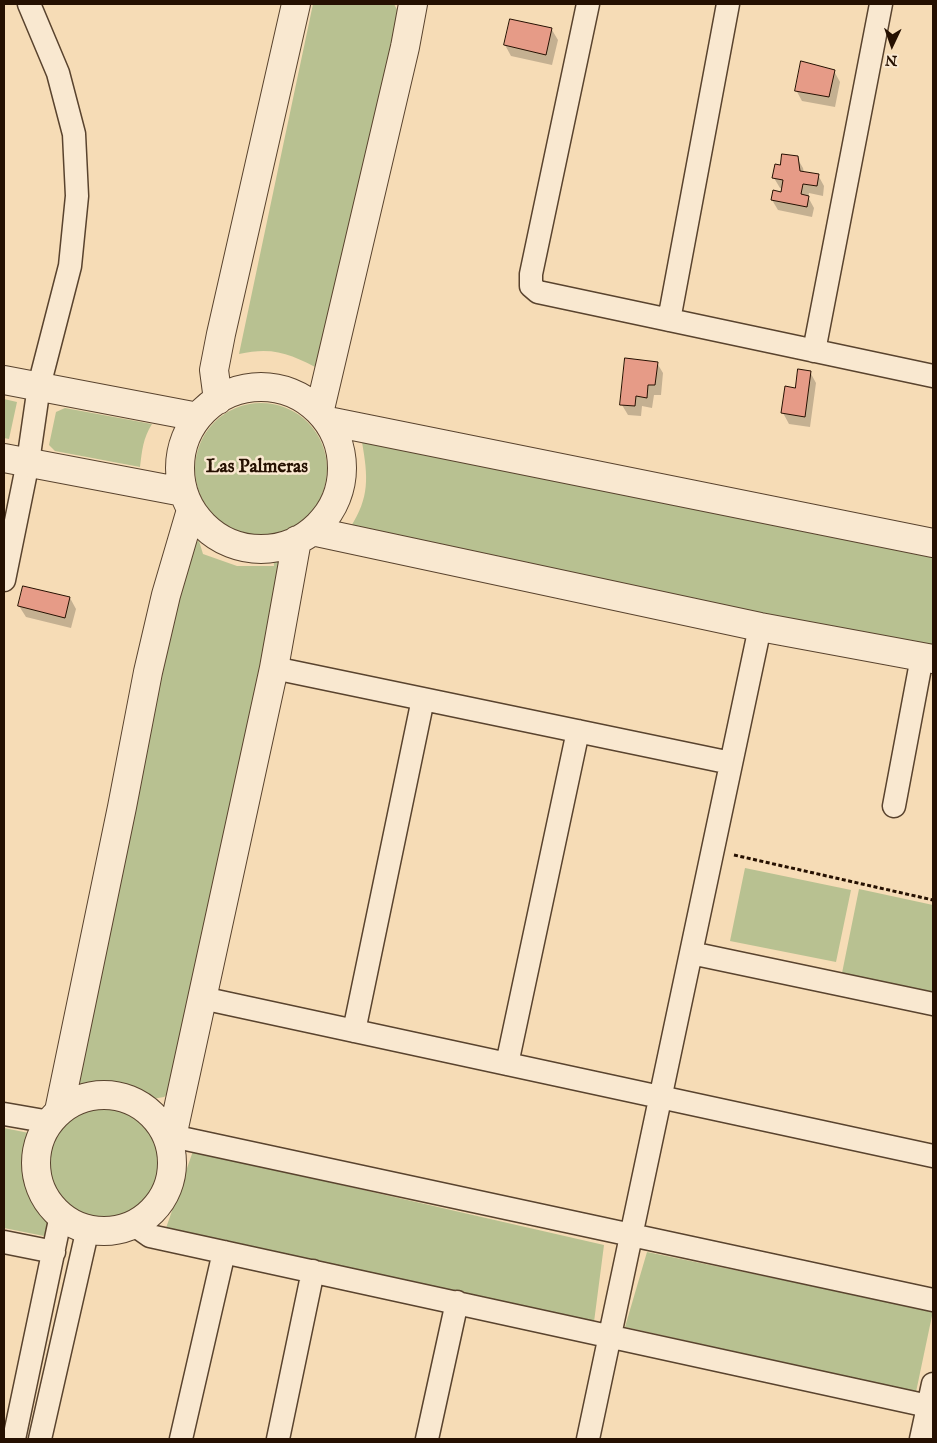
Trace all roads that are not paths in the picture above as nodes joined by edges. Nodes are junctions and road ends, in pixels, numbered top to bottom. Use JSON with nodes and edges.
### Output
{"nodes":[{"id":1,"x":28,"y":4,"type":"edge"},
{"id":2,"x":296,"y":4,"type":"edge"},
{"id":3,"x":413,"y":4,"type":"edge"},
{"id":4,"x":588,"y":4,"type":"edge"},
{"id":5,"x":728,"y":4,"type":"edge"},
{"id":6,"x":881,"y":4,"type":"edge"},
{"id":7,"x":669,"y":320,"type":"junction"},
{"id":8,"x":814,"y":351,"type":"junction"},
{"id":9,"x":933,"y":376,"type":"edge"},
{"id":10,"x":4,"y":380,"type":"edge"},
{"id":11,"x":39,"y":386,"type":"junction"},
{"id":12,"x":218,"y":400,"type":"junction"},
{"id":13,"x":324,"y":415,"type":"junction"},
{"id":14,"x":198,"y":417,"type":"junction"},
{"id":15,"x":16,"y":460,"type":"edge"},
{"id":16,"x":187,"y":501,"type":"junction"},
{"id":17,"x":305,"y":535,"type":"junction"},
{"id":18,"x":933,"y":543,"type":"edge"},
{"id":19,"x":4,"y":580,"type":"edge"},
{"id":20,"x":760,"y":627,"type":"junction"},
{"id":21,"x":928,"y":658,"type":"edge"},
{"id":22,"x":274,"y":668,"type":"junction"},
{"id":23,"x":423,"y":699,"type":"junction"},
{"id":24,"x":578,"y":731,"type":"junction"},
{"id":25,"x":731,"y":763,"type":"junction"},
{"id":26,"x":894,"y":806,"type":"dead end"},
{"id":27,"x":692,"y":953,"type":"junction"},
{"id":28,"x":202,"y":998,"type":"junction"},
{"id":29,"x":933,"y":1004,"type":"edge"},
{"id":30,"x":354,"y":1031,"type":"junction"},
{"id":31,"x":507,"y":1064,"type":"junction"},
{"id":32,"x":661,"y":1097,"type":"junction"},
{"id":33,"x":4,"y":1114,"type":"edge"},
{"id":34,"x":54,"y":1117,"type":"junction"},
{"id":35,"x":171,"y":1141,"type":"junction"},
{"id":36,"x":933,"y":1156,"type":"edge"},
{"id":37,"x":61,"y":1215,"type":"junction"},
{"id":38,"x":133,"y":1224,"type":"junction"},
{"id":39,"x":88,"y":1228,"type":"junction"},
{"id":40,"x":632,"y":1235,"type":"junction"},
{"id":41,"x":4,"y":1242,"type":"edge"},
{"id":42,"x":54,"y":1252,"type":"junction"},
{"id":43,"x":224,"y":1252,"type":"junction"},
{"id":44,"x":313,"y":1271,"type":"junction"},
{"id":45,"x":933,"y":1300,"type":"edge"},
{"id":46,"x":457,"y":1302,"type":"junction"},
{"id":47,"x":611,"y":1336,"type":"junction"},
{"id":48,"x":933,"y":1384,"type":"edge"},
{"id":49,"x":928,"y":1406,"type":"junction"},
{"id":50,"x":14,"y":1439,"type":"edge"},
{"id":51,"x":40,"y":1439,"type":"edge"},
{"id":52,"x":181,"y":1439,"type":"edge"},
{"id":53,"x":278,"y":1439,"type":"edge"},
{"id":54,"x":427,"y":1439,"type":"edge"},
{"id":55,"x":588,"y":1439,"type":"edge"},
{"id":56,"x":921,"y":1439,"type":"edge"}],
"edges":[{"from":1,"to":11,"type":"street"},
{"from":2,"to":12,"type":"street"},
{"from":3,"to":13,"type":"street"},
{"from":4,"to":7,"type":"street"},
{"from":5,"to":7,"type":"street"},
{"from":6,"to":8,"type":"street"},
{"from":7,"to":8,"type":"street"},
{"from":8,"to":9,"type":"street"},
{"from":10,"to":11,"type":"street"},
{"from":11,"to":14,"type":"street"},
{"from":11,"to":15,"type":"street"},
{"from":12,"to":13,"type":"street"},
{"from":12,"to":14,"type":"street"},
{"from":13,"to":17,"type":"street"},
{"from":13,"to":18,"type":"street"},
{"from":14,"to":16,"type":"street"},
{"from":15,"to":16,"type":"street"},
{"from":15,"to":19,"type":"street"},
{"from":16,"to":17,"type":"street"},
{"from":16,"to":34,"type":"street"},
{"from":17,"to":20,"type":"street"},
{"from":17,"to":22,"type":"street"},
{"from":20,"to":21,"type":"street"},
{"from":20,"to":25,"type":"street"},
{"from":21,"to":26,"type":"street"},
{"from":22,"to":23,"type":"street"},
{"from":22,"to":28,"type":"street"},
{"from":23,"to":24,"type":"street"},
{"from":23,"to":30,"type":"street"},
{"from":24,"to":25,"type":"street"},
{"from":24,"to":31,"type":"street"},
{"from":25,"to":27,"type":"street"},
{"from":27,"to":29,"type":"street"},
{"from":27,"to":32,"type":"street"},
{"from":28,"to":30,"type":"street"},
{"from":28,"to":35,"type":"street"},
{"from":30,"to":31,"type":"street"},
{"from":31,"to":32,"type":"street"},
{"from":32,"to":36,"type":"street"},
{"from":32,"to":40,"type":"street"},
{"from":33,"to":34,"type":"street"},
{"from":34,"to":35,"type":"street"},
{"from":34,"to":37,"type":"street"},
{"from":35,"to":38,"type":"street"},
{"from":35,"to":40,"type":"street"},
{"from":37,"to":39,"type":"street"},
{"from":37,"to":42,"type":"street"},
{"from":38,"to":39,"type":"street"},
{"from":38,"to":43,"type":"street"},
{"from":39,"to":51,"type":"street"},
{"from":40,"to":45,"type":"street"},
{"from":40,"to":47,"type":"street"},
{"from":41,"to":42,"type":"street"},
{"from":42,"to":50,"type":"street"},
{"from":43,"to":44,"type":"street"},
{"from":43,"to":52,"type":"street"},
{"from":44,"to":46,"type":"street"},
{"from":44,"to":53,"type":"street"},
{"from":46,"to":47,"type":"street"},
{"from":46,"to":54,"type":"street"},
{"from":47,"to":49,"type":"street"},
{"from":47,"to":55,"type":"street"},
{"from":48,"to":49,"type":"street"},
{"from":49,"to":56,"type":"street"}]}
